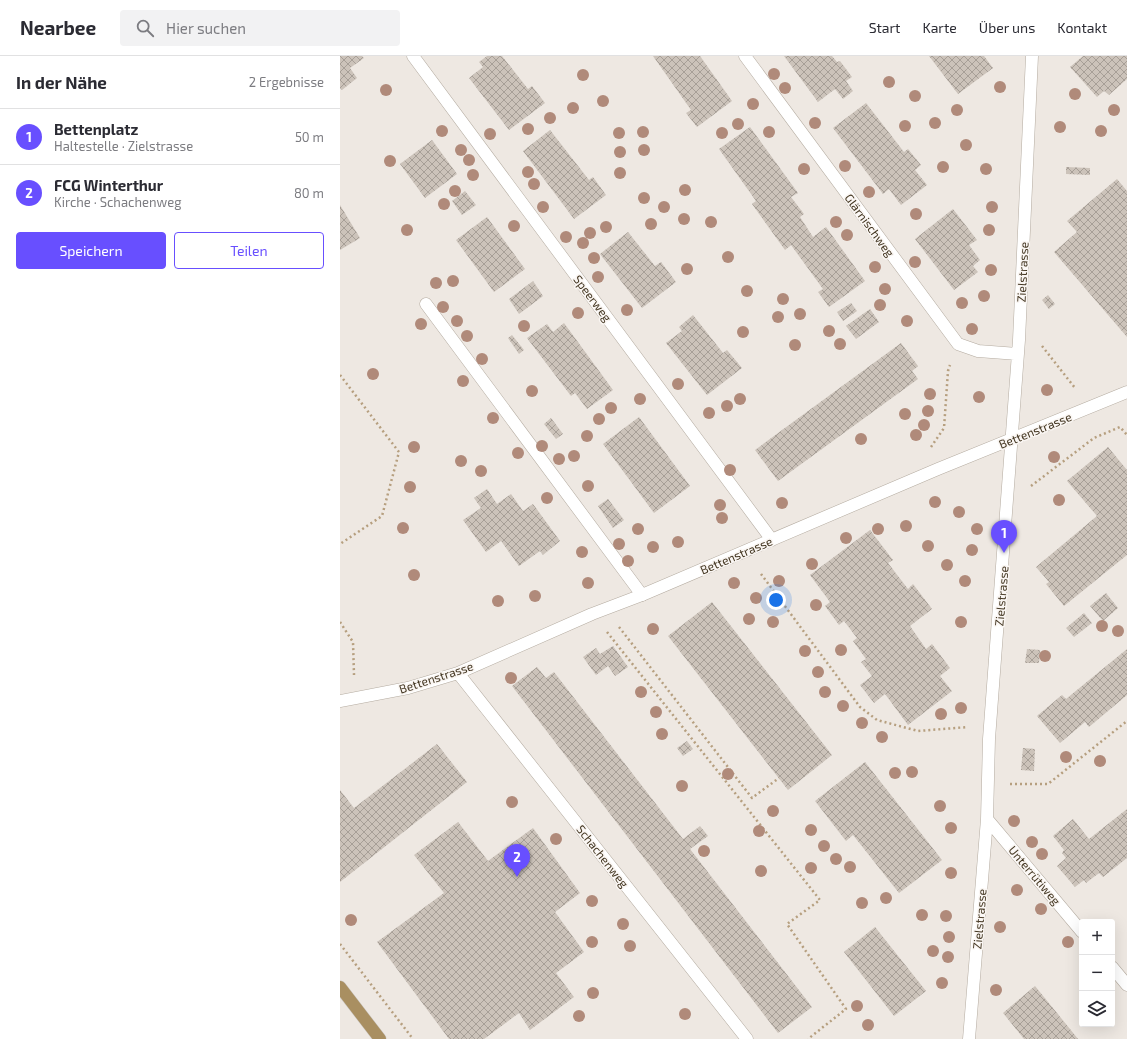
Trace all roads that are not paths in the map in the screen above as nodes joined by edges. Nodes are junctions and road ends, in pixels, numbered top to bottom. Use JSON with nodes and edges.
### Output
{"nodes":[{"id":1,"x":413,"y":56,"type":"edge"},
{"id":2,"x":745,"y":56,"type":"edge"},
{"id":3,"x":1032,"y":56,"type":"edge"},
{"id":4,"x":426,"y":304,"type":"dead end"},
{"id":5,"x":1018,"y":354,"type":"junction"},
{"id":6,"x":1127,"y":392,"type":"edge"},
{"id":7,"x":1012,"y":439,"type":"junction"},
{"id":8,"x":772,"y":540,"type":"junction"},
{"id":9,"x":642,"y":595,"type":"junction"},
{"id":10,"x":458,"y":673,"type":"junction"},
{"id":11,"x":340,"y":700,"type":"edge"},
{"id":12,"x":987,"y":819,"type":"junction"},
{"id":13,"x":1079,"y":928,"type":"edge"},
{"id":14,"x":1115,"y":971,"type":"edge"},
{"id":15,"x":1127,"y":985,"type":"edge"},
{"id":16,"x":340,"y":987,"type":"edge"},
{"id":17,"x":380,"y":1039,"type":"edge"},
{"id":18,"x":747,"y":1039,"type":"edge"},
{"id":19,"x":969,"y":1039,"type":"edge"}],
"edges":[{"from":1,"to":8,"type":"street","name":"Speerweg"},
{"from":2,"to":5,"type":"street","name":"Glärnischweg"},
{"from":3,"to":5,"type":"street","name":"Zielstrasse"},
{"from":4,"to":9,"type":"street"},
{"from":5,"to":7,"type":"street","name":"Zielstrasse"},
{"from":6,"to":7,"type":"street","name":"Bettenstrasse"},
{"from":7,"to":8,"type":"street","name":"Bettenstrasse"},
{"from":7,"to":12,"type":"street","name":"Zielstrasse"},
{"from":8,"to":9,"type":"street","name":"Bettenstrasse"},
{"from":9,"to":10,"type":"street","name":"Bettenstrasse"},
{"from":10,"to":11,"type":"street","name":"Bettenstrasse"},
{"from":10,"to":18,"type":"street","name":"Schachenweg"},
{"from":12,"to":13,"type":"street","name":"Unterrütiweg"},
{"from":12,"to":19,"type":"street","name":"Zielstrasse"},
{"from":14,"to":15,"type":"street"},
{"from":16,"to":17,"type":"main road"}]}
